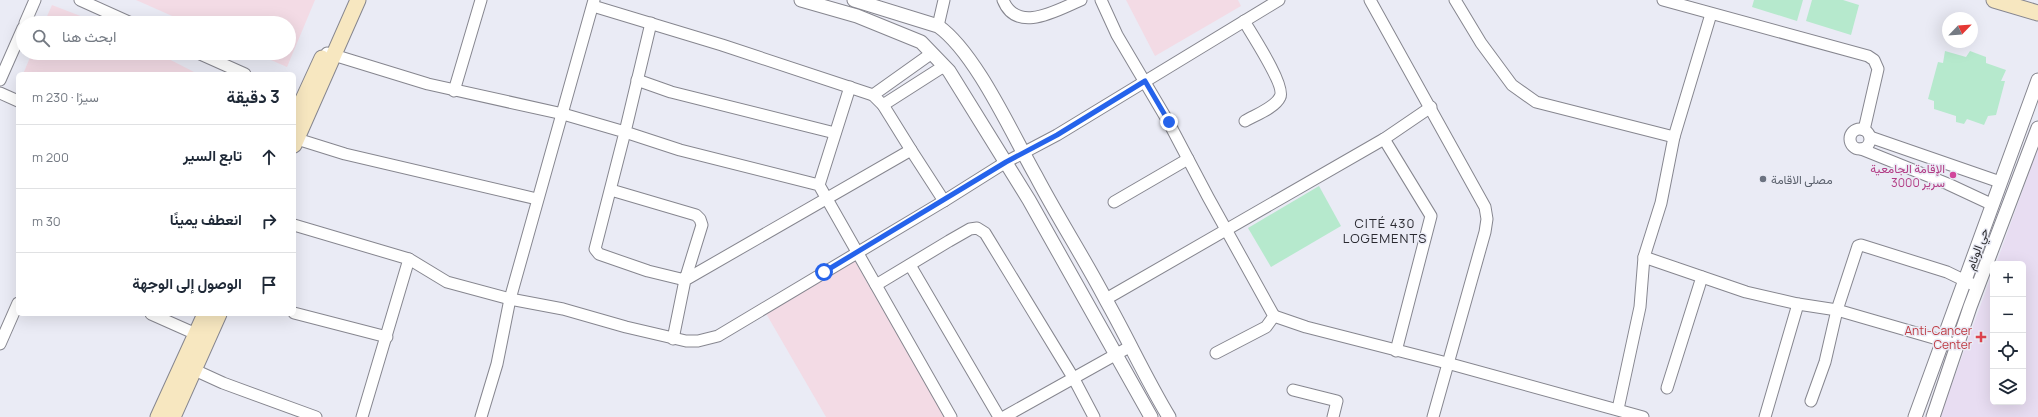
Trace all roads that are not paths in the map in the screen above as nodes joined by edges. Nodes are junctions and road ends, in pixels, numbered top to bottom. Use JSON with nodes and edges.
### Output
{"nodes":[{"id":1,"x":35,"y":0,"type":"edge"},
{"id":2,"x":80,"y":0,"type":"edge"},
{"id":3,"x":347,"y":0,"type":"edge"},
{"id":4,"x":358,"y":0,"type":"edge"},
{"id":5,"x":481,"y":0,"type":"edge"},
{"id":6,"x":801,"y":0,"type":"edge"},
{"id":7,"x":854,"y":0,"type":"edge"},
{"id":8,"x":944,"y":0,"type":"edge"},
{"id":9,"x":1003,"y":0,"type":"edge"},
{"id":10,"x":1081,"y":0,"type":"edge"},
{"id":11,"x":1101,"y":0,"type":"edge"},
{"id":12,"x":1279,"y":0,"type":"edge"},
{"id":13,"x":1370,"y":0,"type":"edge"},
{"id":14,"x":1455,"y":0,"type":"edge"},
{"id":15,"x":1663,"y":0,"type":"edge"},
{"id":16,"x":1994,"y":0,"type":"edge"},
{"id":17,"x":594,"y":3,"type":"edge"},
{"id":18,"x":2038,"y":13,"type":"edge"},
{"id":19,"x":1711,"y":14,"type":"junction"},
{"id":20,"x":28,"y":16,"type":"edge"},
{"id":21,"x":115,"y":16,"type":"edge"},
{"id":22,"x":1244,"y":21,"type":"junction"},
{"id":23,"x":651,"y":23,"type":"junction"},
{"id":24,"x":938,"y":26,"type":"junction"},
{"id":25,"x":16,"y":44,"type":"edge"},
{"id":26,"x":932,"y":53,"type":"junction"},
{"id":27,"x":329,"y":54,"type":"junction"},
{"id":28,"x":214,"y":60,"type":"edge"},
{"id":29,"x":944,"y":66,"type":"junction"},
{"id":30,"x":241,"y":72,"type":"edge"},
{"id":31,"x":0,"y":80,"type":"edge"},
{"id":32,"x":637,"y":80,"type":"junction"},
{"id":33,"x":2038,"y":80,"type":"edge"},
{"id":34,"x":1145,"y":81,"type":"junction"},
{"id":35,"x":850,"y":87,"type":"junction"},
{"id":36,"x":454,"y":91,"type":"junction"},
{"id":37,"x":0,"y":93,"type":"edge"},
{"id":38,"x":873,"y":95,"type":"junction"},
{"id":39,"x":298,"y":98,"type":"edge"},
{"id":40,"x":16,"y":100,"type":"edge"},
{"id":41,"x":883,"y":105,"type":"junction"},
{"id":42,"x":1431,"y":107,"type":"junction"},
{"id":43,"x":296,"y":108,"type":"edge"},
{"id":44,"x":563,"y":114,"type":"junction"},
{"id":45,"x":1245,"y":121,"type":"dead end"},
{"id":46,"x":2038,"y":128,"type":"edge"},
{"id":47,"x":625,"y":132,"type":"junction"},
{"id":48,"x":835,"y":133,"type":"junction"},
{"id":49,"x":1867,"y":133,"type":"junction"},
{"id":50,"x":1674,"y":137,"type":"junction"},
{"id":51,"x":296,"y":139,"type":"edge"},
{"id":52,"x":1384,"y":139,"type":"junction"},
{"id":53,"x":296,"y":142,"type":"edge"},
{"id":54,"x":1861,"y":149,"type":"junction"},
{"id":55,"x":911,"y":150,"type":"junction"},
{"id":56,"x":1023,"y":154,"type":"junction"},
{"id":57,"x":1188,"y":159,"type":"junction"},
{"id":58,"x":1006,"y":162,"type":"junction"},
{"id":59,"x":2000,"y":182,"type":"junction"},
{"id":60,"x":819,"y":185,"type":"junction"},
{"id":61,"x":611,"y":190,"type":"junction"},
{"id":62,"x":827,"y":198,"type":"junction"},
{"id":63,"x":538,"y":199,"type":"junction"},
{"id":64,"x":944,"y":201,"type":"junction"},
{"id":65,"x":1114,"y":202,"type":"dead end"},
{"id":66,"x":1993,"y":205,"type":"junction"},
{"id":67,"x":296,"y":226,"type":"edge"},
{"id":68,"x":1227,"y":231,"type":"junction"},
{"id":69,"x":857,"y":253,"type":"junction"},
{"id":70,"x":1644,"y":257,"type":"junction"},
{"id":71,"x":409,"y":259,"type":"junction"},
{"id":72,"x":910,"y":265,"type":"junction"},
{"id":73,"x":1702,"y":277,"type":"junction"},
{"id":74,"x":685,"y":280,"type":"junction"},
{"id":75,"x":1965,"y":281,"type":"junction"},
{"id":76,"x":876,"y":285,"type":"junction"},
{"id":77,"x":1978,"y":287,"type":"junction"},
{"id":78,"x":510,"y":299,"type":"junction"},
{"id":79,"x":1106,"y":299,"type":"junction"},
{"id":80,"x":1798,"y":304,"type":"junction"},
{"id":81,"x":16,"y":308,"type":"edge"},
{"id":82,"x":1837,"y":310,"type":"junction"},
{"id":83,"x":296,"y":314,"type":"edge"},
{"id":84,"x":156,"y":316,"type":"edge"},
{"id":85,"x":204,"y":316,"type":"edge"},
{"id":86,"x":218,"y":316,"type":"edge"},
{"id":87,"x":1274,"y":316,"type":"junction"},
{"id":88,"x":196,"y":334,"type":"junction"},
{"id":89,"x":387,"y":337,"type":"junction"},
{"id":90,"x":673,"y":339,"type":"junction"},
{"id":91,"x":1943,"y":340,"type":"junction"},
{"id":92,"x":0,"y":344,"type":"edge"},
{"id":93,"x":1958,"y":345,"type":"junction"},
{"id":94,"x":1130,"y":346,"type":"junction"},
{"id":95,"x":1396,"y":351,"type":"junction"},
{"id":96,"x":1216,"y":353,"type":"dead end"},
{"id":97,"x":1115,"y":354,"type":"junction"},
{"id":98,"x":1447,"y":363,"type":"junction"},
{"id":99,"x":188,"y":367,"type":"junction"},
{"id":100,"x":1074,"y":379,"type":"junction"},
{"id":101,"x":1667,"y":388,"type":"dead end"},
{"id":102,"x":1293,"y":390,"type":"dead end"},
{"id":103,"x":1811,"y":401,"type":"dead end"},
{"id":104,"x":1618,"y":410,"type":"junction"},
{"id":105,"x":158,"y":417,"type":"edge"},
{"id":106,"x":173,"y":417,"type":"edge"},
{"id":107,"x":316,"y":417,"type":"edge"},
{"id":108,"x":362,"y":417,"type":"edge"},
{"id":109,"x":481,"y":417,"type":"edge"},
{"id":110,"x":951,"y":417,"type":"edge"},
{"id":111,"x":998,"y":417,"type":"edge"},
{"id":112,"x":1004,"y":417,"type":"edge"},
{"id":113,"x":1094,"y":417,"type":"edge"},
{"id":114,"x":1152,"y":417,"type":"edge"},
{"id":115,"x":1169,"y":417,"type":"edge"},
{"id":116,"x":1333,"y":417,"type":"edge"},
{"id":117,"x":1433,"y":417,"type":"edge"},
{"id":118,"x":1643,"y":417,"type":"edge"},
{"id":119,"x":1765,"y":417,"type":"edge"},
{"id":120,"x":1915,"y":417,"type":"edge"},
{"id":121,"x":1932,"y":417,"type":"edge"}],
"edges":[{"from":1,"to":20,"type":"street"},
{"from":2,"to":21,"type":"street"},
{"from":3,"to":27,"type":"main road"},
{"from":4,"to":27,"type":"main road"},
{"from":5,"to":36,"type":"street"},
{"from":6,"to":26,"type":"street"},
{"from":7,"to":24,"type":"street"},
{"from":8,"to":24,"type":"street"},
{"from":9,"to":10,"type":"street"},
{"from":11,"to":34,"type":"street"},
{"from":12,"to":22,"type":"street"},
{"from":13,"to":42,"type":"street"},
{"from":14,"to":50,"type":"street"},
{"from":15,"to":19,"type":"street"},
{"from":16,"to":18,"type":"main road"},
{"from":17,"to":23,"type":"street"},
{"from":17,"to":44,"type":"street"},
{"from":19,"to":49,"type":"street"},
{"from":19,"to":50,"type":"street"},
{"from":22,"to":34,"type":"street"},
{"from":22,"to":45,"type":"street"},
{"from":23,"to":32,"type":"street"},
{"from":23,"to":35,"type":"street"},
{"from":24,"to":56,"type":"street"},
{"from":25,"to":31,"type":"street"},
{"from":26,"to":29,"type":"street"},
{"from":26,"to":38,"type":"street"},
{"from":27,"to":36,"type":"street"},
{"from":27,"to":39,"type":"main road"},
{"from":27,"to":51,"type":"main road"},
{"from":28,"to":30,"type":"street"},
{"from":29,"to":41,"type":"street"},
{"from":29,"to":58,"type":"street"},
{"from":32,"to":47,"type":"street"},
{"from":32,"to":48,"type":"street"},
{"from":33,"to":59,"type":"street","name":"حي الوئام"},
{"from":34,"to":56,"type":"street"},
{"from":34,"to":57,"type":"street"},
{"from":35,"to":38,"type":"street"},
{"from":35,"to":48,"type":"street"},
{"from":36,"to":44,"type":"street"},
{"from":37,"to":40,"type":"street"},
{"from":38,"to":41,"type":"street"},
{"from":39,"to":43,"type":"main road"},
{"from":41,"to":55,"type":"street"},
{"from":42,"to":52,"type":"street"},
{"from":42,"to":98,"type":"street"},
{"from":44,"to":47,"type":"street"},
{"from":44,"to":63,"type":"street"},
{"from":46,"to":77,"type":"street","name":"حي الوئام"},
{"from":47,"to":60,"type":"street"},
{"from":47,"to":61,"type":"street"},
{"from":48,"to":60,"type":"street"},
{"from":49,"to":54,"type":"street"},
{"from":49,"to":54,"type":"street"},
{"from":49,"to":59,"type":"street"},
{"from":50,"to":70,"type":"street"},
{"from":52,"to":68,"type":"street"},
{"from":52,"to":95,"type":"street"},
{"from":53,"to":63,"type":"street"},
{"from":54,"to":66,"type":"street"},
{"from":55,"to":62,"type":"street"},
{"from":55,"to":64,"type":"street"},
{"from":56,"to":58,"type":"street"},
{"from":56,"to":79,"type":"street"},
{"from":57,"to":65,"type":"street"},
{"from":57,"to":68,"type":"street"},
{"from":58,"to":64,"type":"street"},
{"from":58,"to":97,"type":"street"},
{"from":59,"to":66,"type":"street","name":"حي الوئام"},
{"from":60,"to":62,"type":"street"},
{"from":61,"to":74,"type":"street"},
{"from":61,"to":74,"type":"street"},
{"from":62,"to":69,"type":"street"},
{"from":62,"to":74,"type":"street"},
{"from":63,"to":78,"type":"street"},
{"from":64,"to":69,"type":"street"},
{"from":66,"to":75,"type":"street","name":"حي الوئام"},
{"from":67,"to":71,"type":"street"},
{"from":68,"to":79,"type":"street"},
{"from":68,"to":87,"type":"street"},
{"from":69,"to":76,"type":"street"},
{"from":69,"to":90,"type":"street"},
{"from":70,"to":73,"type":"street"},
{"from":70,"to":104,"type":"street"},
{"from":71,"to":78,"type":"street"},
{"from":71,"to":89,"type":"street"},
{"from":72,"to":76,"type":"street"},
{"from":72,"to":100,"type":"street"},
{"from":72,"to":111,"type":"street"},
{"from":73,"to":80,"type":"street"},
{"from":73,"to":101,"type":"street"},
{"from":74,"to":90,"type":"street"},
{"from":75,"to":77,"type":"street"},
{"from":75,"to":82,"type":"street"},
{"from":75,"to":91,"type":"street","name":"حي الوئام"},
{"from":76,"to":110,"type":"street"},
{"from":77,"to":93,"type":"street","name":"حي الوئام"},
{"from":78,"to":90,"type":"street"},
{"from":78,"to":109,"type":"street"},
{"from":79,"to":94,"type":"street"},
{"from":80,"to":82,"type":"street"},
{"from":80,"to":119,"type":"street"},
{"from":81,"to":92,"type":"street"},
{"from":82,"to":91,"type":"street"},
{"from":82,"to":103,"type":"street"},
{"from":83,"to":89,"type":"street"},
{"from":84,"to":88,"type":"street"},
{"from":85,"to":88,"type":"main road"},
{"from":86,"to":99,"type":"main road"},
{"from":87,"to":95,"type":"street"},
{"from":87,"to":96,"type":"street"},
{"from":88,"to":99,"type":"main road"},
{"from":89,"to":108,"type":"street"},
{"from":91,"to":93,"type":"street"},
{"from":91,"to":120,"type":"street","name":"حي الوئام"},
{"from":93,"to":121,"type":"street","name":"حي الوئام"},
{"from":94,"to":97,"type":"street"},
{"from":94,"to":115,"type":"street"},
{"from":95,"to":98,"type":"street"},
{"from":97,"to":100,"type":"street"},
{"from":97,"to":114,"type":"street"},
{"from":98,"to":104,"type":"street"},
{"from":98,"to":117,"type":"street"},
{"from":99,"to":105,"type":"main road"},
{"from":99,"to":106,"type":"main road"},
{"from":99,"to":107,"type":"street"},
{"from":100,"to":112,"type":"street"},
{"from":100,"to":113,"type":"street"},
{"from":102,"to":116,"type":"street"},
{"from":104,"to":118,"type":"street"}]}
